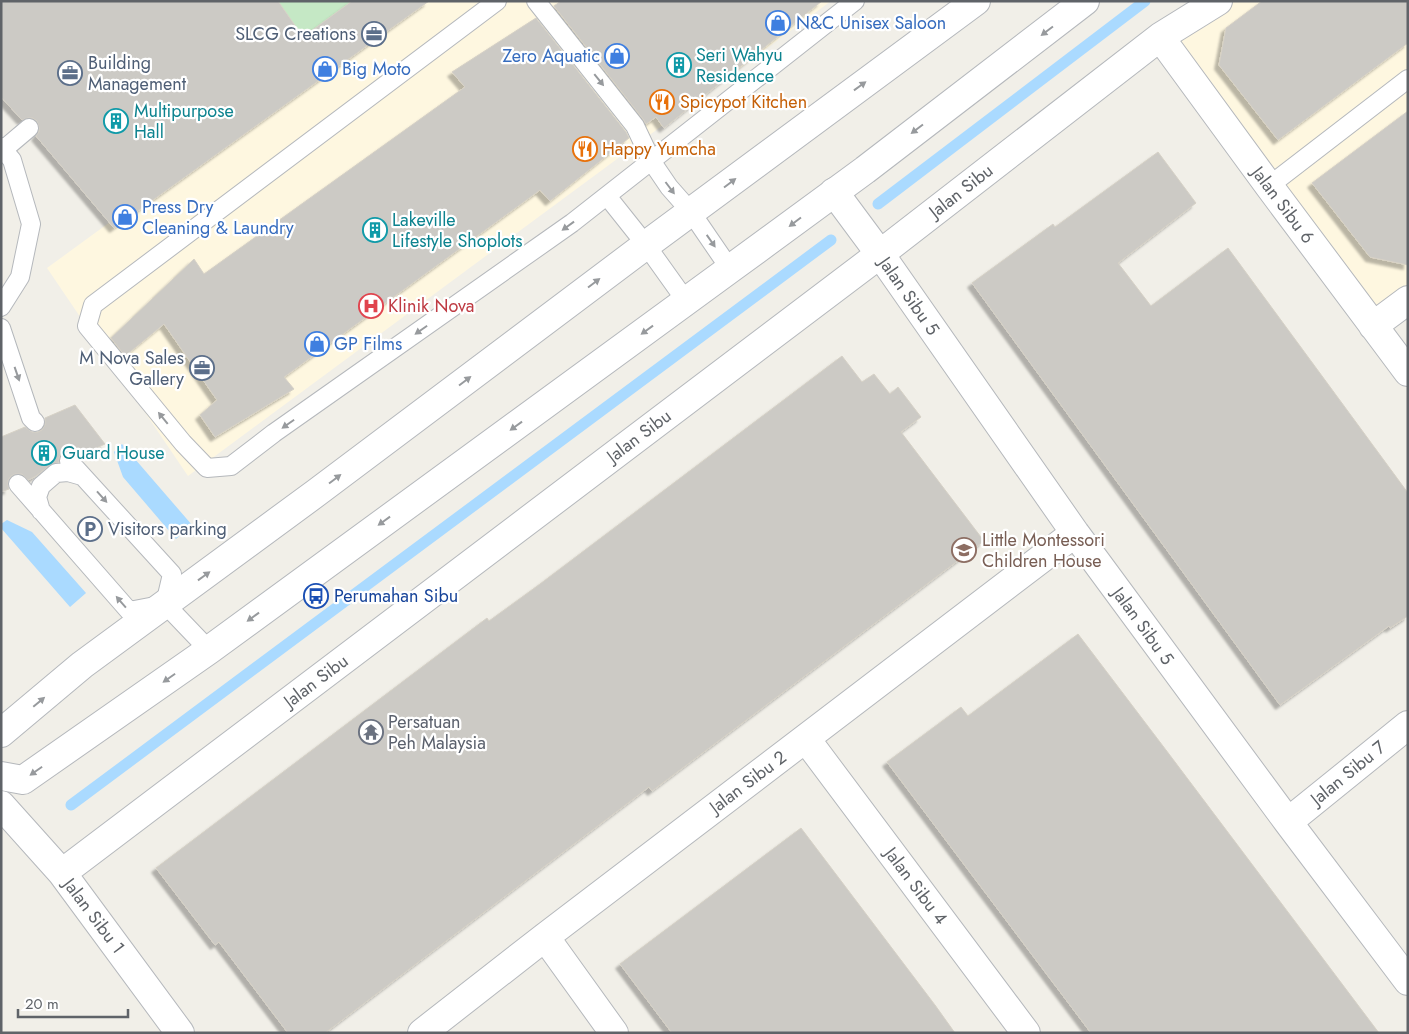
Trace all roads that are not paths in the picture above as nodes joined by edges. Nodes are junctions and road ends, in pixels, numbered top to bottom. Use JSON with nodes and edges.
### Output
{"nodes":[{"id":1,"x":497,"y":1,"type":"edge"},
{"id":2,"x":536,"y":1,"type":"edge"},
{"id":3,"x":855,"y":1,"type":"edge"},
{"id":4,"x":976,"y":1,"type":"edge"},
{"id":5,"x":1085,"y":1,"type":"edge"},
{"id":6,"x":1218,"y":1,"type":"edge"},
{"id":7,"x":1160,"y":37,"type":"junction"},
{"id":8,"x":1408,"y":79,"type":"edge"},
{"id":9,"x":29,"y":128,"type":"dead end"},
{"id":10,"x":2,"y":148,"type":"edge"},
{"id":11,"x":652,"y":162,"type":"junction"},
{"id":12,"x":1269,"y":186,"type":"junction"},
{"id":13,"x":834,"y":192,"type":"junction"},
{"id":14,"x":606,"y":196,"type":"junction"},
{"id":15,"x":691,"y":212,"type":"junction"},
{"id":16,"x":646,"y":245,"type":"junction"},
{"id":17,"x":880,"y":254,"type":"junction"},
{"id":18,"x":730,"y":269,"type":"junction"},
{"id":19,"x":1408,"y":300,"type":"edge"},
{"id":20,"x":686,"y":301,"type":"junction"},
{"id":21,"x":1,"y":308,"type":"edge"},
{"id":22,"x":1373,"y":326,"type":"junction"},
{"id":23,"x":1,"y":328,"type":"edge"},
{"id":24,"x":1408,"y":372,"type":"edge"},
{"id":25,"x":35,"y":422,"type":"dead end"},
{"id":26,"x":69,"y":461,"type":"dead end"},
{"id":27,"x":82,"y":476,"type":"junction"},
{"id":28,"x":18,"y":484,"type":"dead end"},
{"id":29,"x":41,"y":511,"type":"junction"},
{"id":30,"x":1075,"y":533,"type":"junction"},
{"id":31,"x":165,"y":604,"type":"junction"},
{"id":32,"x":209,"y":650,"type":"junction"},
{"id":33,"x":1408,"y":724,"type":"edge"},
{"id":34,"x":1,"y":733,"type":"edge"},
{"id":35,"x":806,"y":739,"type":"junction"},
{"id":36,"x":1,"y":776,"type":"edge"},
{"id":37,"x":1,"y":805,"type":"edge"},
{"id":38,"x":1288,"y":822,"type":"junction"},
{"id":39,"x":62,"y":873,"type":"junction"},
{"id":40,"x":546,"y":936,"type":"junction"},
{"id":41,"x":1408,"y":981,"type":"edge"},
{"id":42,"x":180,"y":1033,"type":"edge"},
{"id":43,"x":422,"y":1033,"type":"edge"},
{"id":44,"x":614,"y":1033,"type":"edge"},
{"id":45,"x":1026,"y":1033,"type":"edge"}],
"edges":[{"from":14,"to":1,"type":"lane","one_way":true},
{"from":2,"to":11,"type":"lane","one_way":true},
{"from":3,"to":11,"type":"lane"},
{"from":15,"to":4,"type":"street","one_way":true},
{"from":5,"to":13,"type":"street","one_way":true},
{"from":6,"to":7,"type":"street","name":"Jalan Sibu"},
{"from":7,"to":12,"type":"street","name":"Jalan Sibu 6"},
{"from":7,"to":17,"type":"street","name":"Jalan Sibu"},
{"from":8,"to":12,"type":"lane"},
{"from":9,"to":10,"type":"lane"},
{"from":10,"to":21,"type":"lane"},
{"from":11,"to":14,"type":"lane"},
{"from":11,"to":15,"type":"lane","one_way":true},
{"from":12,"to":22,"type":"street","name":"Jalan Sibu 6"},
{"from":13,"to":17,"type":"street","name":"Jalan Sibu 5"},
{"from":13,"to":18,"type":"street","one_way":true},
{"from":14,"to":16,"type":"lane"},
{"from":15,"to":16,"type":"street"},
{"from":15,"to":18,"type":"lane","one_way":true},
{"from":16,"to":20,"type":"lane"},
{"from":31,"to":16,"type":"street","one_way":true},
{"from":17,"to":30,"type":"street","name":"Jalan Sibu 5"},
{"from":17,"to":39,"type":"street","name":"Jalan Sibu"},
{"from":18,"to":20,"type":"street"},
{"from":19,"to":22,"type":"street"},
{"from":20,"to":32,"type":"street","one_way":true},
{"from":22,"to":24,"type":"street","name":"Jalan Sibu 6"},
{"from":23,"to":25,"type":"lane","one_way":true},
{"from":26,"to":27,"type":"lane"},
{"from":27,"to":29,"type":"lane"},
{"from":27,"to":31,"type":"lane","one_way":true},
{"from":28,"to":29,"type":"lane"},
{"from":31,"to":29,"type":"lane","one_way":true},
{"from":30,"to":35,"type":"street","name":"Jalan Sibu 2"},
{"from":30,"to":38,"type":"street","name":"Jalan Sibu 5"},
{"from":31,"to":32,"type":"lane"},
{"from":34,"to":31,"type":"street","one_way":true},
{"from":32,"to":36,"type":"street","one_way":true},
{"from":33,"to":38,"type":"street","name":"Jalan Sibu 7"},
{"from":35,"to":40,"type":"street","name":"Jalan Sibu 2"},
{"from":35,"to":45,"type":"street","name":"Jalan Sibu 4"},
{"from":37,"to":39,"type":"street","name":"Jalan Sibu 1"},
{"from":38,"to":41,"type":"street","name":"Jalan Sibu 5"},
{"from":39,"to":42,"type":"street","name":"Jalan Sibu 1"},
{"from":40,"to":43,"type":"street","name":"Jalan Sibu 2"},
{"from":40,"to":44,"type":"street"}]}
